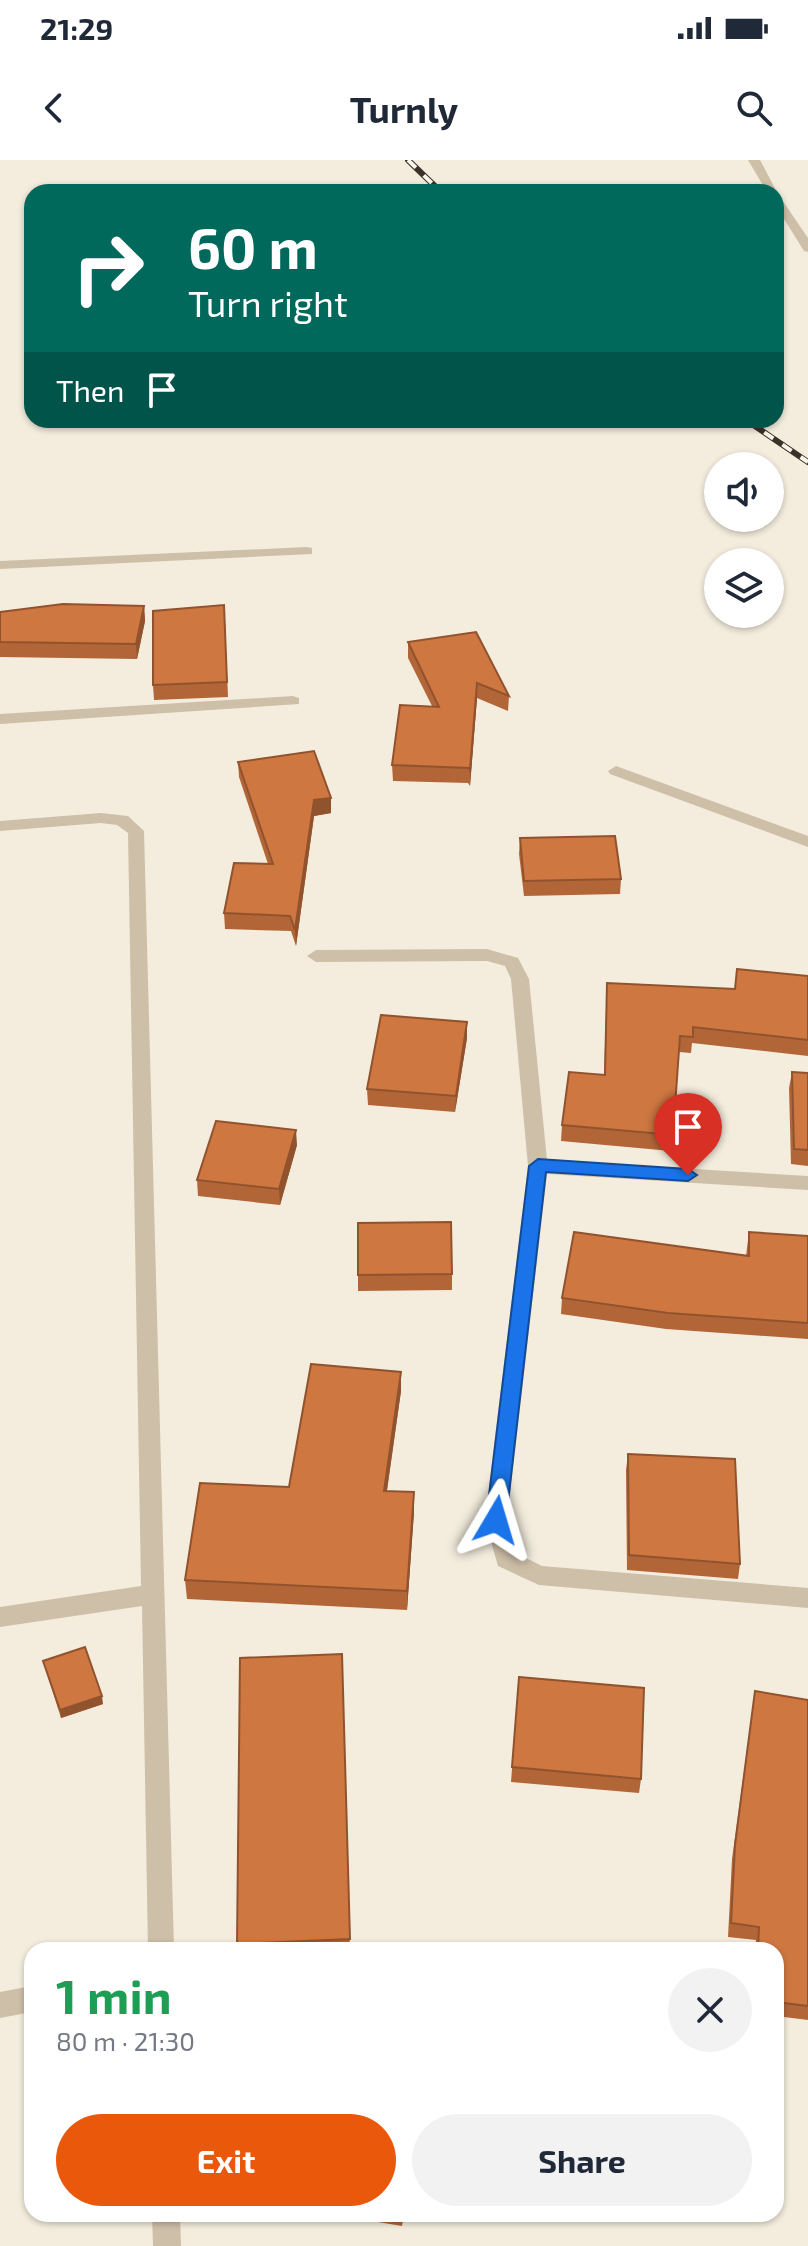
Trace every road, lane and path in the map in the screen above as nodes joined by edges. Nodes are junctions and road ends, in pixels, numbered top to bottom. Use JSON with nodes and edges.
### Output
{"nodes":[{"id":1,"x":754,"y":160,"type":"edge"},
{"id":2,"x":769,"y":184,"type":"edge"},
{"id":3,"x":784,"y":209,"type":"edge"},
{"id":4,"x":808,"y":248,"type":"edge"},
{"id":5,"x":307,"y":551,"type":"dead end"},
{"id":6,"x":0,"y":565,"type":"edge"},
{"id":7,"x":293,"y":701,"type":"dead end"},
{"id":8,"x":0,"y":719,"type":"edge"},
{"id":9,"x":616,"y":771,"type":"dead end"},
{"id":10,"x":0,"y":826,"type":"edge"},
{"id":11,"x":808,"y":842,"type":"edge"},
{"id":12,"x":316,"y":956,"type":"dead end"},
{"id":13,"x":538,"y":1166,"type":"junction"},
{"id":14,"x":808,"y":1183,"type":"edge"},
{"id":15,"x":154,"y":1594,"type":"junction"},
{"id":16,"x":808,"y":1598,"type":"edge"},
{"id":17,"x":0,"y":1617,"type":"edge"},
{"id":18,"x":161,"y":1942,"type":"edge"},
{"id":19,"x":24,"y":2000,"type":"edge"},
{"id":20,"x":0,"y":2005,"type":"edge"},
{"id":21,"x":166,"y":2222,"type":"edge"},
{"id":22,"x":167,"y":2246,"type":"edge"}],
"edges":[{"from":1,"to":2,"type":"street"},
{"from":3,"to":4,"type":"street"},
{"from":5,"to":6,"type":"street"},
{"from":7,"to":8,"type":"street"},
{"from":9,"to":11,"type":"street"},
{"from":10,"to":15,"type":"street"},
{"from":12,"to":13,"type":"street"},
{"from":13,"to":14,"type":"street"},
{"from":13,"to":16,"type":"street"},
{"from":15,"to":17,"type":"street"},
{"from":15,"to":18,"type":"street"},
{"from":19,"to":20,"type":"street"},
{"from":21,"to":22,"type":"street"}]}
